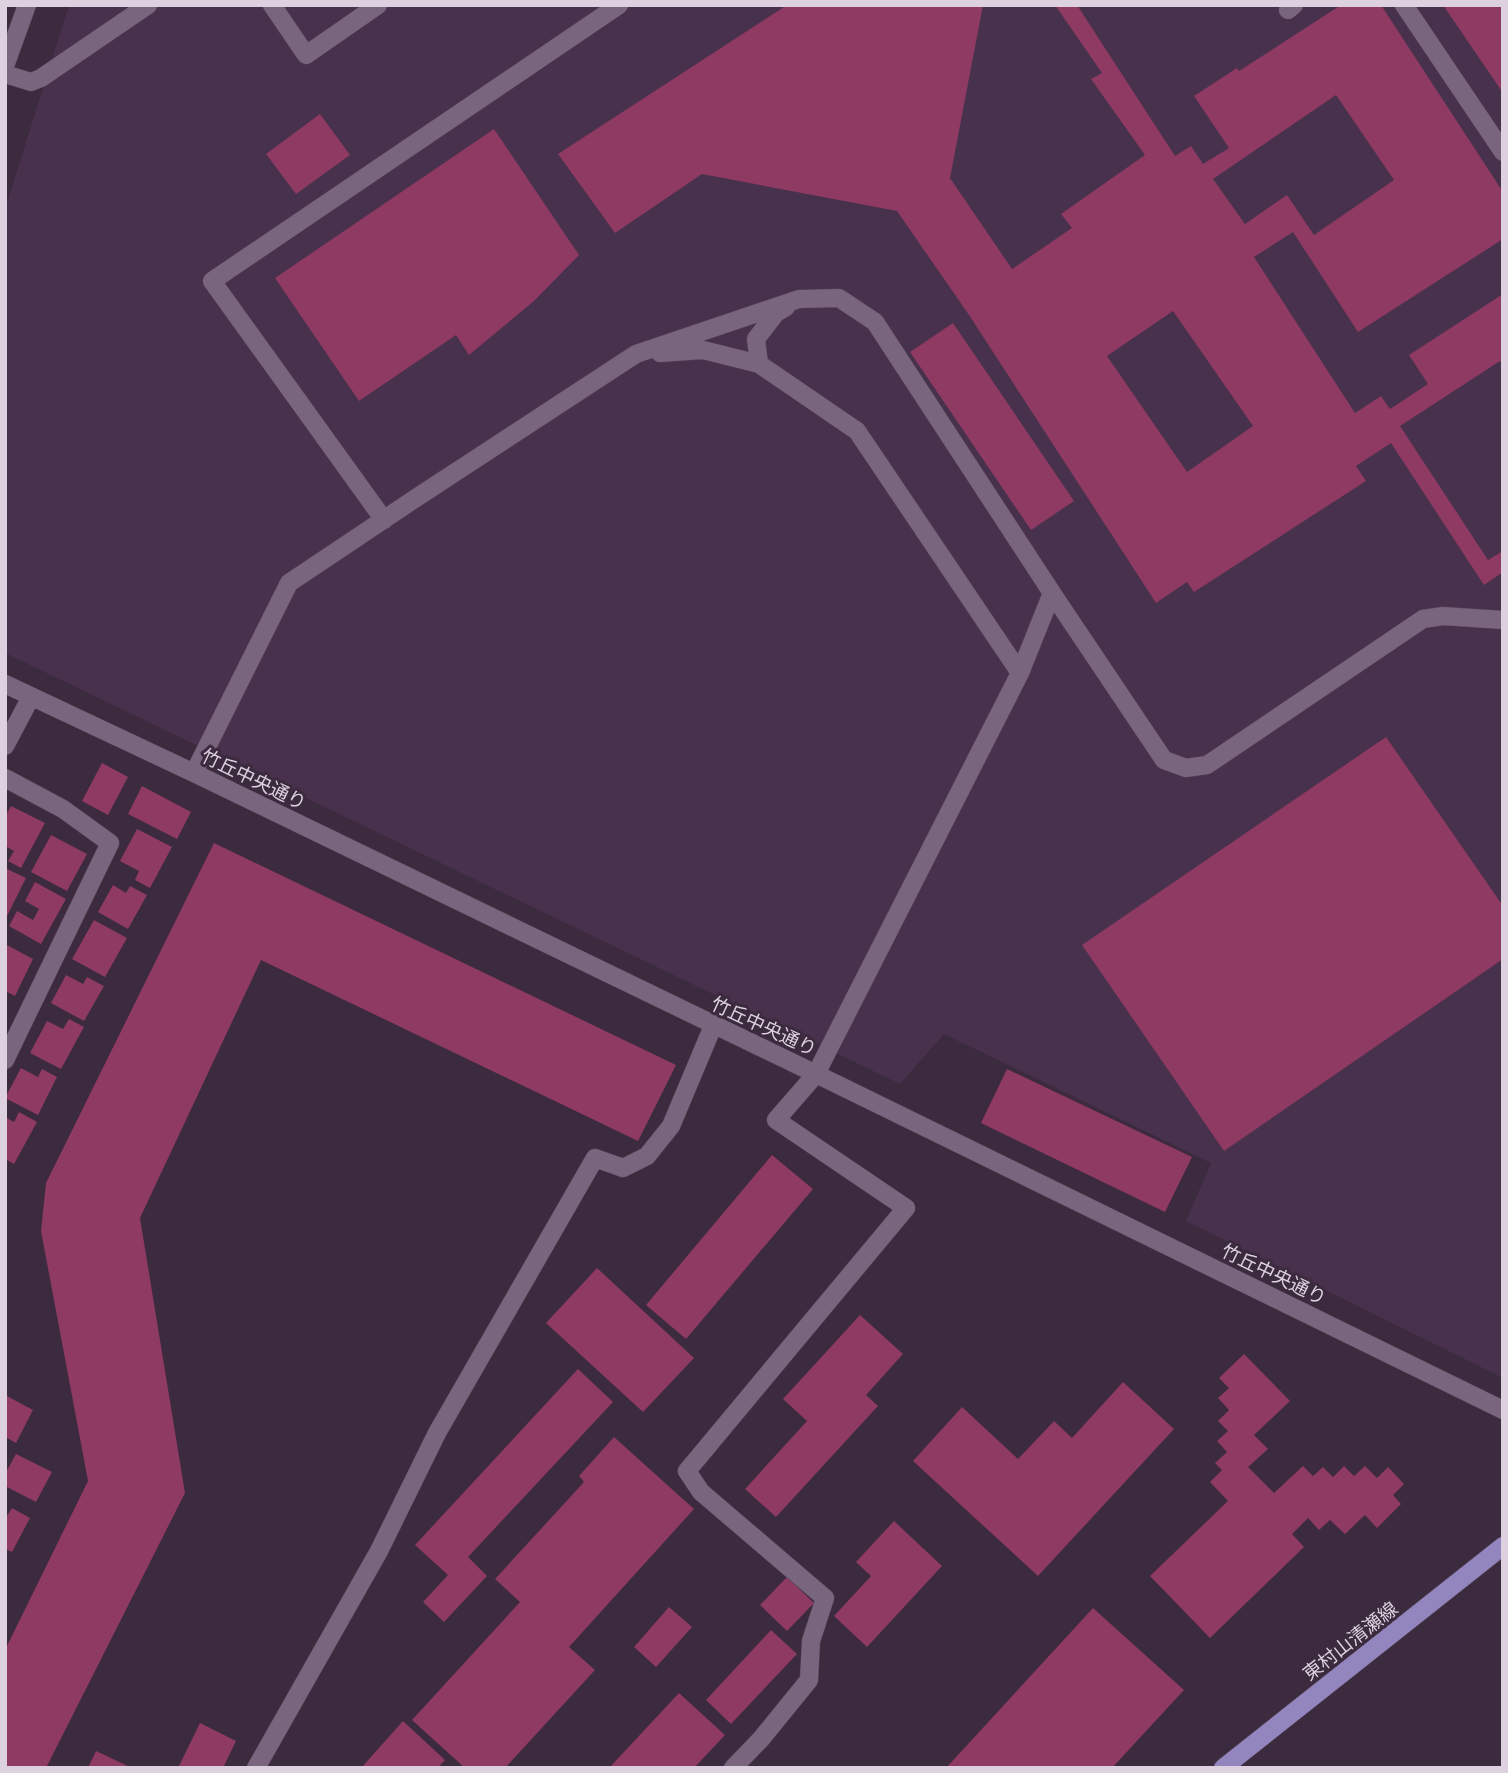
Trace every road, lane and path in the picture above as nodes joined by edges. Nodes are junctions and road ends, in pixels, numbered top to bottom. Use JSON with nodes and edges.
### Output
{"nodes":[{"id":1,"x":27,"y":5,"type":"edge"},
{"id":2,"x":148,"y":5,"type":"edge"},
{"id":3,"x":272,"y":5,"type":"edge"},
{"id":4,"x":379,"y":5,"type":"edge"},
{"id":5,"x":619,"y":5,"type":"edge"},
{"id":6,"x":1404,"y":5,"type":"edge"},
{"id":7,"x":5,"y":66,"type":"edge"},
{"id":8,"x":5,"y":74,"type":"edge"},
{"id":9,"x":1503,"y":152,"type":"edge"},
{"id":10,"x":799,"y":299,"type":"junction"},
{"id":11,"x":636,"y":354,"type":"junction"},
{"id":12,"x":760,"y":364,"type":"junction"},
{"id":13,"x":384,"y":520,"type":"junction"},
{"id":14,"x":1052,"y":593,"type":"junction"},
{"id":15,"x":1503,"y":620,"type":"edge"},
{"id":16,"x":1020,"y":673,"type":"junction"},
{"id":17,"x":5,"y":684,"type":"edge"},
{"id":18,"x":31,"y":697,"type":"junction"},
{"id":19,"x":5,"y":746,"type":"edge"},
{"id":20,"x":194,"y":773,"type":"junction"},
{"id":21,"x":5,"y":778,"type":"edge"},
{"id":22,"x":713,"y":1026,"type":"junction"},
{"id":23,"x":5,"y":1060,"type":"edge"},
{"id":24,"x":816,"y":1074,"type":"junction"},
{"id":25,"x":1503,"y":1410,"type":"edge"},
{"id":26,"x":1503,"y":1546,"type":"edge"},
{"id":27,"x":256,"y":1768,"type":"edge"},
{"id":28,"x":733,"y":1768,"type":"edge"},
{"id":29,"x":1223,"y":1768,"type":"edge"}],
"edges":[{"from":1,"to":7,"type":"street"},
{"from":2,"to":8,"type":"street"},
{"from":3,"to":4,"type":"street"},
{"from":5,"to":13,"type":"street"},
{"from":6,"to":9,"type":"street"},
{"from":10,"to":11,"type":"street"},
{"from":10,"to":12,"type":"street"},
{"from":10,"to":14,"type":"street"},
{"from":11,"to":12,"type":"street"},
{"from":11,"to":13,"type":"street"},
{"from":12,"to":16,"type":"street"},
{"from":13,"to":20,"type":"street"},
{"from":14,"to":15,"type":"street"},
{"from":14,"to":16,"type":"street"},
{"from":16,"to":24,"type":"street"},
{"from":17,"to":18,"type":"street","name":"竹丘中央通り"},
{"from":18,"to":19,"type":"street"},
{"from":18,"to":20,"type":"street","name":"竹丘中央通り"},
{"from":20,"to":22,"type":"street","name":"竹丘中央通り"},
{"from":21,"to":23,"type":"street"},
{"from":22,"to":24,"type":"street","name":"竹丘中央通り"},
{"from":22,"to":27,"type":"street"},
{"from":24,"to":25,"type":"street","name":"竹丘中央通り"},
{"from":24,"to":28,"type":"street"},
{"from":26,"to":29,"type":"main road","name":"東村山清瀬線"}]}
